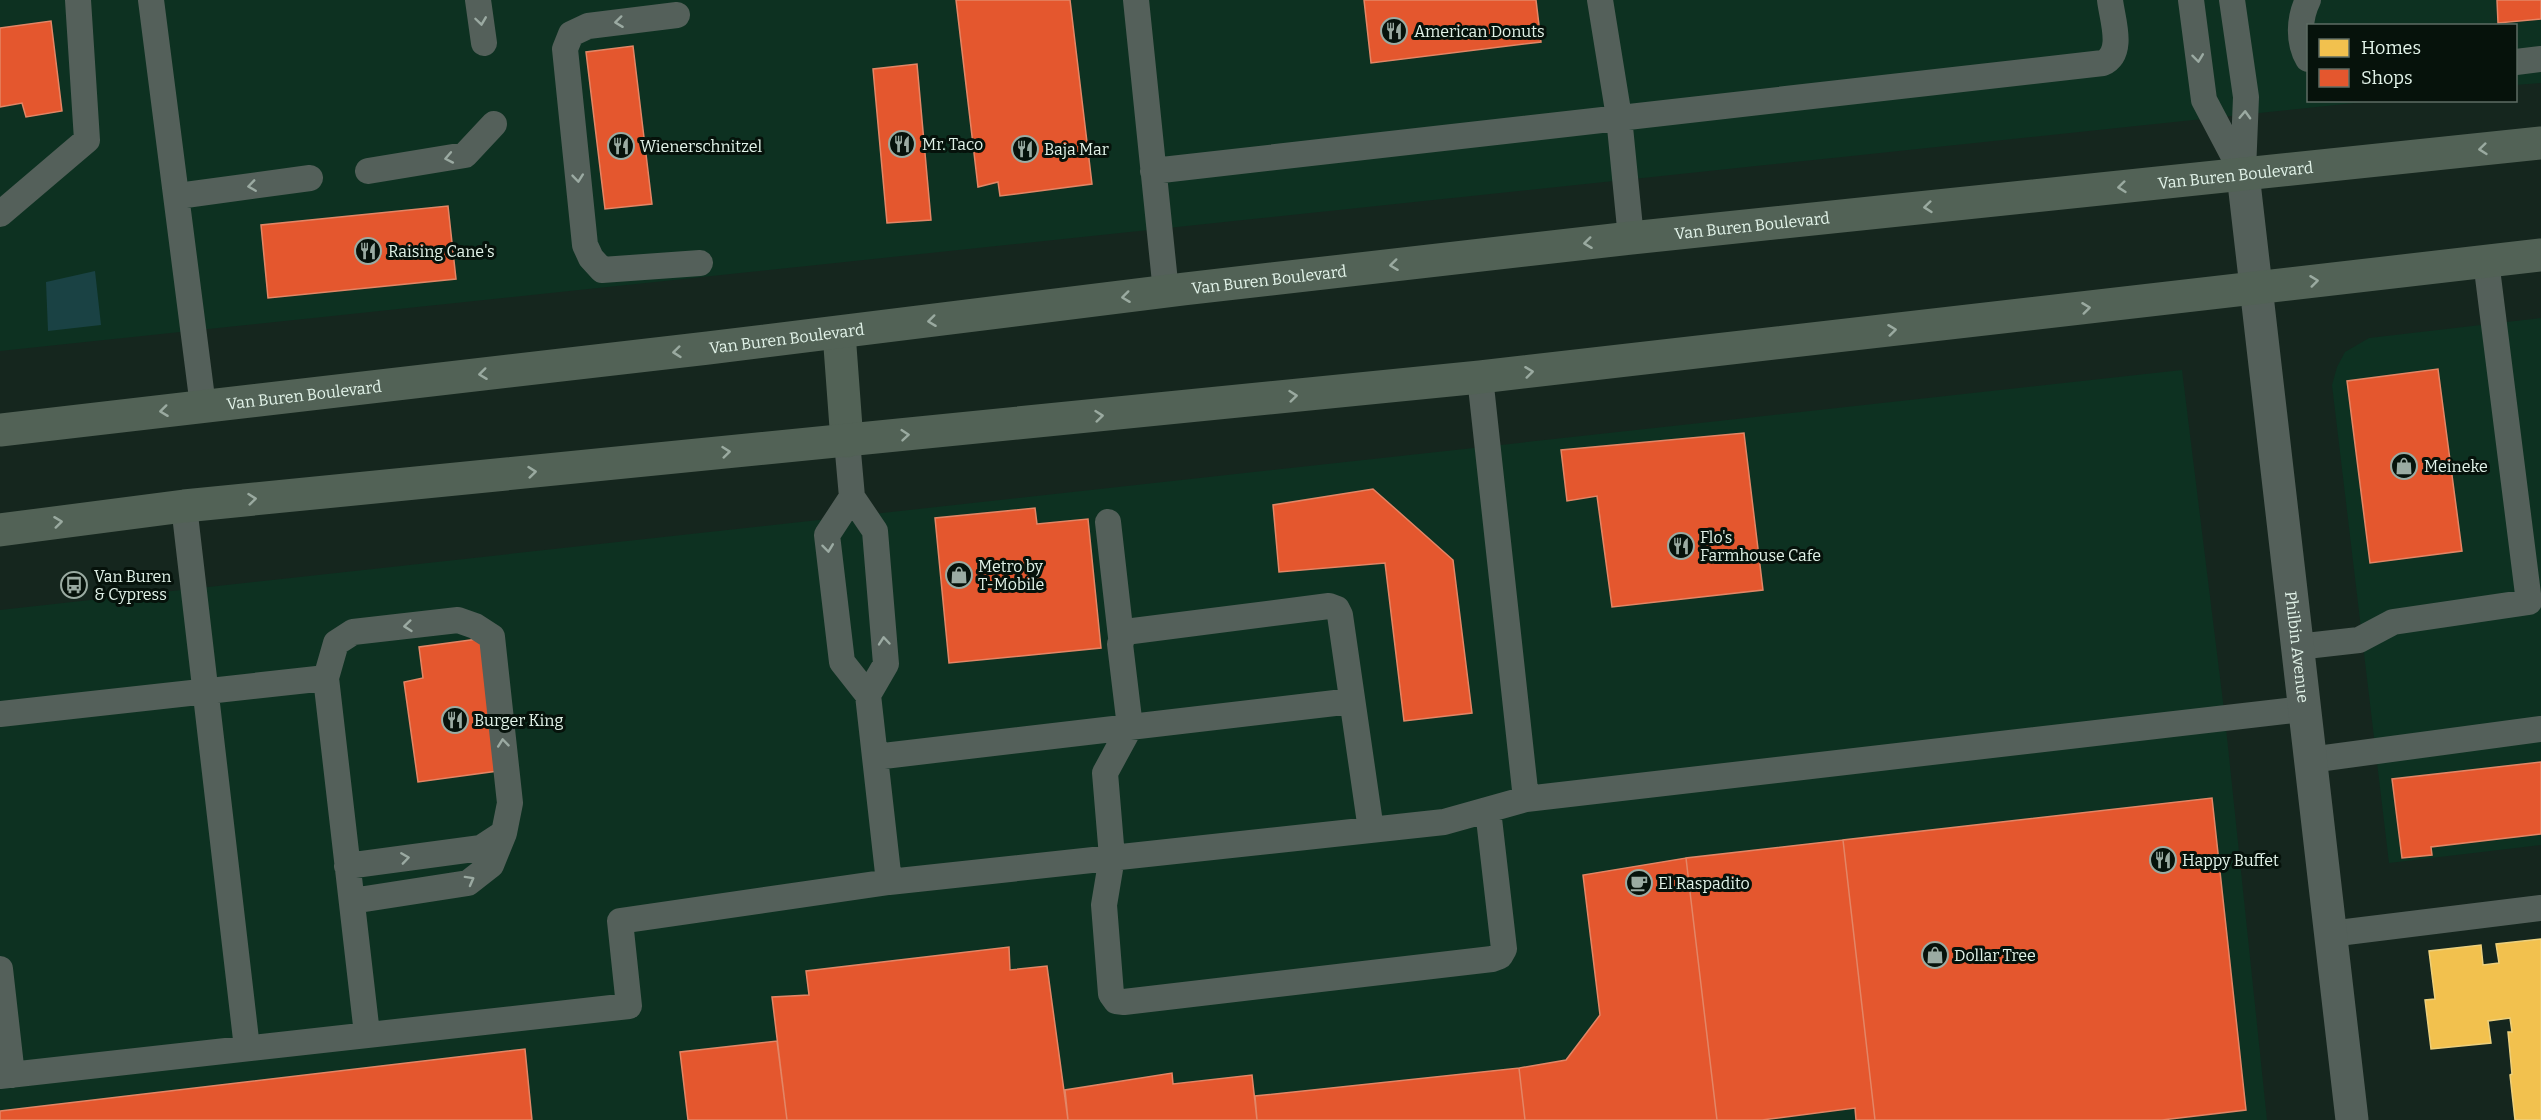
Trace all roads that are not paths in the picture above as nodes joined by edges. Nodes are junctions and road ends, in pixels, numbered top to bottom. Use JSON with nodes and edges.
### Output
{"nodes":[{"id":1,"x":78,"y":0,"type":"edge"},
{"id":2,"x":151,"y":0,"type":"edge"},
{"id":3,"x":478,"y":0,"type":"edge"},
{"id":4,"x":1136,"y":0,"type":"edge"},
{"id":5,"x":1600,"y":0,"type":"edge"},
{"id":6,"x":2110,"y":0,"type":"edge"},
{"id":7,"x":2191,"y":0,"type":"edge"},
{"id":8,"x":2232,"y":0,"type":"edge"},
{"id":9,"x":2308,"y":0,"type":"edge"},
{"id":10,"x":677,"y":15,"type":"dead end"},
{"id":11,"x":484,"y":42,"type":"dead end"},
{"id":12,"x":2307,"y":55,"type":"edge"},
{"id":13,"x":2541,"y":59,"type":"edge"},
{"id":14,"x":2517,"y":62,"type":"edge"},
{"id":15,"x":1619,"y":117,"type":"junction"},
{"id":16,"x":494,"y":124,"type":"dead end"},
{"id":17,"x":2541,"y":143,"type":"edge"},
{"id":18,"x":368,"y":171,"type":"dead end"},
{"id":19,"x":1153,"y":171,"type":"junction"},
{"id":20,"x":2243,"y":174,"type":"junction"},
{"id":21,"x":310,"y":178,"type":"dead end"},
{"id":22,"x":178,"y":196,"type":"junction"},
{"id":23,"x":0,"y":214,"type":"edge"},
{"id":24,"x":1631,"y":238,"type":"junction"},
{"id":25,"x":2541,"y":255,"type":"edge"},
{"id":26,"x":2486,"y":261,"type":"junction"},
{"id":27,"x":700,"y":263,"type":"dead end"},
{"id":28,"x":2256,"y":288,"type":"junction"},
{"id":29,"x":1166,"y":292,"type":"junction"},
{"id":30,"x":839,"y":333,"type":"junction"},
{"id":31,"x":1480,"y":377,"type":"junction"},
{"id":32,"x":203,"y":406,"type":"junction"},
{"id":33,"x":0,"y":430,"type":"edge"},
{"id":34,"x":847,"y":441,"type":"junction"},
{"id":35,"x":852,"y":497,"type":"junction"},
{"id":36,"x":184,"y":506,"type":"junction"},
{"id":37,"x":1108,"y":522,"type":"dead end"},
{"id":38,"x":0,"y":530,"type":"edge"},
{"id":39,"x":2535,"y":601,"type":"edge"},
{"id":40,"x":1121,"y":637,"type":"junction"},
{"id":41,"x":2297,"y":647,"type":"junction"},
{"id":42,"x":326,"y":678,"type":"junction"},
{"id":43,"x":206,"y":690,"type":"junction"},
{"id":44,"x":868,"y":695,"type":"junction"},
{"id":45,"x":1352,"y":701,"type":"junction"},
{"id":46,"x":2303,"y":709,"type":"junction"},
{"id":47,"x":0,"y":714,"type":"edge"},
{"id":48,"x":1130,"y":727,"type":"junction"},
{"id":49,"x":2541,"y":729,"type":"edge"},
{"id":50,"x":875,"y":757,"type":"junction"},
{"id":51,"x":2310,"y":760,"type":"junction"},
{"id":52,"x":1526,"y":799,"type":"junction"},
{"id":53,"x":1488,"y":810,"type":"junction"},
{"id":54,"x":1371,"y":830,"type":"junction"},
{"id":55,"x":504,"y":833,"type":"junction"},
{"id":56,"x":1112,"y":857,"type":"junction"},
{"id":57,"x":347,"y":866,"type":"junction"},
{"id":58,"x":889,"y":882,"type":"junction"},
{"id":59,"x":352,"y":901,"type":"junction"},
{"id":60,"x":2541,"y":908,"type":"edge"},
{"id":61,"x":2330,"y":934,"type":"junction"},
{"id":62,"x":0,"y":969,"type":"edge"},
{"id":63,"x":367,"y":1034,"type":"junction"},
{"id":64,"x":247,"y":1048,"type":"junction"},
{"id":65,"x":6,"y":1075,"type":"edge"},
{"id":66,"x":2352,"y":1120,"type":"edge"}],
"edges":[{"from":1,"to":23,"type":"lane"},
{"from":2,"to":22,"type":"lane"},
{"from":3,"to":11,"type":"lane","one_way":true},
{"from":4,"to":19,"type":"lane"},
{"from":5,"to":15,"type":"lane"},
{"from":6,"to":15,"type":"lane"},
{"from":7,"to":20,"type":"lane","one_way":true},
{"from":20,"to":8,"type":"lane","one_way":true},
{"from":9,"to":12,"type":"lane"},
{"from":10,"to":27,"type":"lane","one_way":true},
{"from":13,"to":14,"type":"lane"},
{"from":15,"to":19,"type":"lane"},
{"from":15,"to":24,"type":"lane"},
{"from":16,"to":18,"type":"lane","one_way":true},
{"from":17,"to":20,"type":"main road","name":"Van Buren Boulevard","one_way":true},
{"from":19,"to":29,"type":"lane"},
{"from":20,"to":24,"type":"main road","name":"Van Buren Boulevard","one_way":true},
{"from":20,"to":28,"type":"street","name":"Philbin Avenue"},
{"from":21,"to":22,"type":"lane","one_way":true},
{"from":22,"to":32,"type":"lane"},
{"from":24,"to":29,"type":"main road","name":"Van Buren Boulevard","one_way":true},
{"from":25,"to":26,"type":"main road"},
{"from":28,"to":26,"type":"main road","one_way":true},
{"from":26,"to":39,"type":"lane"},
{"from":31,"to":28,"type":"main road","one_way":true},
{"from":28,"to":41,"type":"street","name":"Philbin Avenue"},
{"from":29,"to":30,"type":"main road","name":"Van Buren Boulevard","one_way":true},
{"from":30,"to":32,"type":"main road","name":"Van Buren Boulevard","one_way":true},
{"from":30,"to":34,"type":"main road"},
{"from":34,"to":31,"type":"main road","one_way":true},
{"from":31,"to":52,"type":"lane"},
{"from":32,"to":33,"type":"main road","name":"Van Buren Boulevard","one_way":true},
{"from":34,"to":35,"type":"lane"},
{"from":36,"to":34,"type":"main road","one_way":true},
{"from":44,"to":35,"type":"lane","one_way":true},
{"from":35,"to":44,"type":"lane","one_way":true},
{"from":38,"to":36,"type":"main road","one_way":true},
{"from":36,"to":43,"type":"lane"},
{"from":37,"to":40,"type":"lane"},
{"from":39,"to":41,"type":"lane"},
{"from":40,"to":45,"type":"lane"},
{"from":40,"to":48,"type":"lane"},
{"from":41,"to":46,"type":"street","name":"Philbin Avenue"},
{"from":42,"to":43,"type":"lane"},
{"from":55,"to":42,"type":"lane","one_way":true},
{"from":42,"to":57,"type":"lane"},
{"from":43,"to":47,"type":"lane"},
{"from":43,"to":64,"type":"lane"},
{"from":44,"to":50,"type":"lane"},
{"from":45,"to":48,"type":"lane"},
{"from":45,"to":54,"type":"lane"},
{"from":46,"to":51,"type":"street","name":"Philbin Avenue"},
{"from":46,"to":52,"type":"lane"},
{"from":48,"to":50,"type":"lane"},
{"from":48,"to":56,"type":"lane"},
{"from":49,"to":51,"type":"lane"},
{"from":50,"to":58,"type":"lane"},
{"from":51,"to":61,"type":"street","name":"Philbin Avenue"},
{"from":52,"to":53,"type":"lane"},
{"from":53,"to":54,"type":"lane"},
{"from":53,"to":56,"type":"lane"},
{"from":54,"to":56,"type":"lane"},
{"from":57,"to":55,"type":"lane","one_way":true},
{"from":59,"to":55,"type":"lane","one_way":true},
{"from":56,"to":58,"type":"lane"},
{"from":57,"to":59,"type":"lane"},
{"from":58,"to":63,"type":"lane"},
{"from":59,"to":63,"type":"lane"},
{"from":60,"to":61,"type":"lane"},
{"from":61,"to":66,"type":"street","name":"Philbin Avenue"},
{"from":62,"to":65,"type":"lane"},
{"from":63,"to":64,"type":"lane"},
{"from":64,"to":65,"type":"lane"}]}
